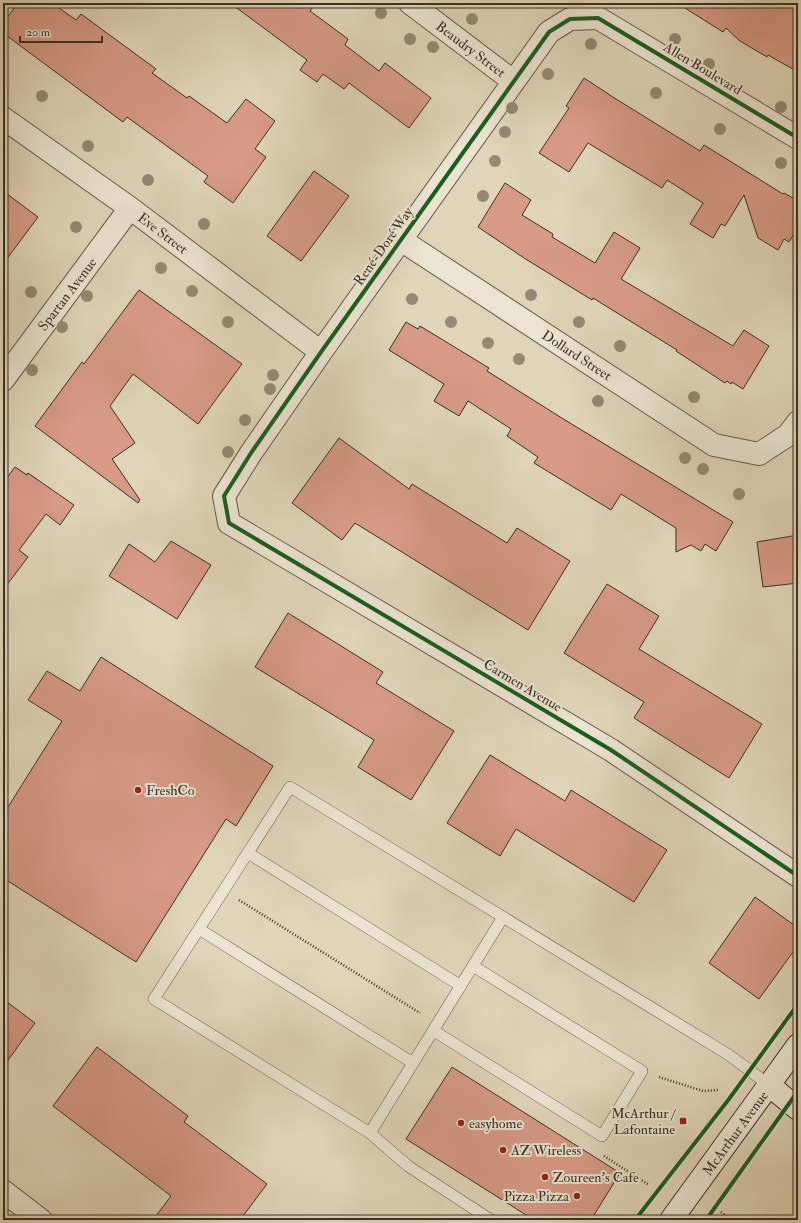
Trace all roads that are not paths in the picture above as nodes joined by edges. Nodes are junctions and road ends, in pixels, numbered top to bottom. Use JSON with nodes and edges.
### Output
{"nodes":[{"id":1,"x":410,"y":3,"type":"edge"},
{"id":2,"x":598,"y":18,"type":"joint"},
{"id":3,"x":513,"y":81,"type":"junction"},
{"id":4,"x":3,"y":118,"type":"edge"},
{"id":5,"x":798,"y":138,"type":"edge"},
{"id":6,"x":130,"y":208,"type":"junction"},
{"id":7,"x":401,"y":240,"type":"junction"},
{"id":8,"x":321,"y":352,"type":"junction"},
{"id":9,"x":3,"y":380,"type":"edge"},
{"id":10,"x":798,"y":422,"type":"edge"},
{"id":11,"x":229,"y":523,"type":"joint"},
{"id":12,"x":248,"y":853,"type":"junction"},
{"id":13,"x":798,"y":876,"type":"edge"},
{"id":14,"x":503,"y":917,"type":"junction"},
{"id":15,"x":199,"y":929,"type":"junction"},
{"id":16,"x":473,"y":966,"type":"junction"},
{"id":17,"x":461,"y":986,"type":"junction"},
{"id":18,"x":434,"y":1031,"type":"junction"},
{"id":19,"x":798,"y":1045,"type":"edge"},
{"id":20,"x":413,"y":1063,"type":"junction"},
{"id":21,"x":769,"y":1085,"type":"junction"},
{"id":22,"x":798,"y":1109,"type":"edge"},
{"id":23,"x":370,"y":1133,"type":"junction"},
{"id":24,"x":3,"y":1191,"type":"edge"},
{"id":25,"x":41,"y":1220,"type":"edge"},
{"id":26,"x":491,"y":1220,"type":"edge"},
{"id":27,"x":671,"y":1220,"type":"edge"}],
"edges":[{"from":1,"to":3,"type":"street","name":"Beaudry Street"},
{"from":2,"to":3,"type":"street","name":"René-Doré Way"},
{"from":2,"to":5,"type":"street","name":"Allen Boulevard"},
{"from":3,"to":7,"type":"street","name":"René-Doré Way"},
{"from":4,"to":6,"type":"street","name":"Eve Street"},
{"from":6,"to":8,"type":"street","name":"Eve Street"},
{"from":6,"to":9,"type":"street","name":"Spartan Avenue"},
{"from":7,"to":8,"type":"street","name":"René-Doré Way"},
{"from":7,"to":10,"type":"street","name":"Dollard Street"},
{"from":8,"to":11,"type":"street","name":"René-Doré Way"},
{"from":11,"to":13,"type":"street","name":"Carmen Avenue"},
{"from":12,"to":14,"type":"lane"},
{"from":12,"to":15,"type":"lane"},
{"from":12,"to":17,"type":"lane"},
{"from":14,"to":16,"type":"lane"},
{"from":14,"to":21,"type":"lane"},
{"from":15,"to":20,"type":"lane"},
{"from":15,"to":23,"type":"lane"},
{"from":16,"to":17,"type":"lane"},
{"from":16,"to":18,"type":"lane"},
{"from":17,"to":18,"type":"lane"},
{"from":18,"to":20,"type":"lane"},
{"from":19,"to":21,"type":"street","name":"McArthur Avenue"},
{"from":20,"to":23,"type":"lane"},
{"from":21,"to":22,"type":"street"},
{"from":21,"to":27,"type":"street","name":"McArthur Avenue"},
{"from":23,"to":26,"type":"lane"},
{"from":24,"to":25,"type":"street"}]}
